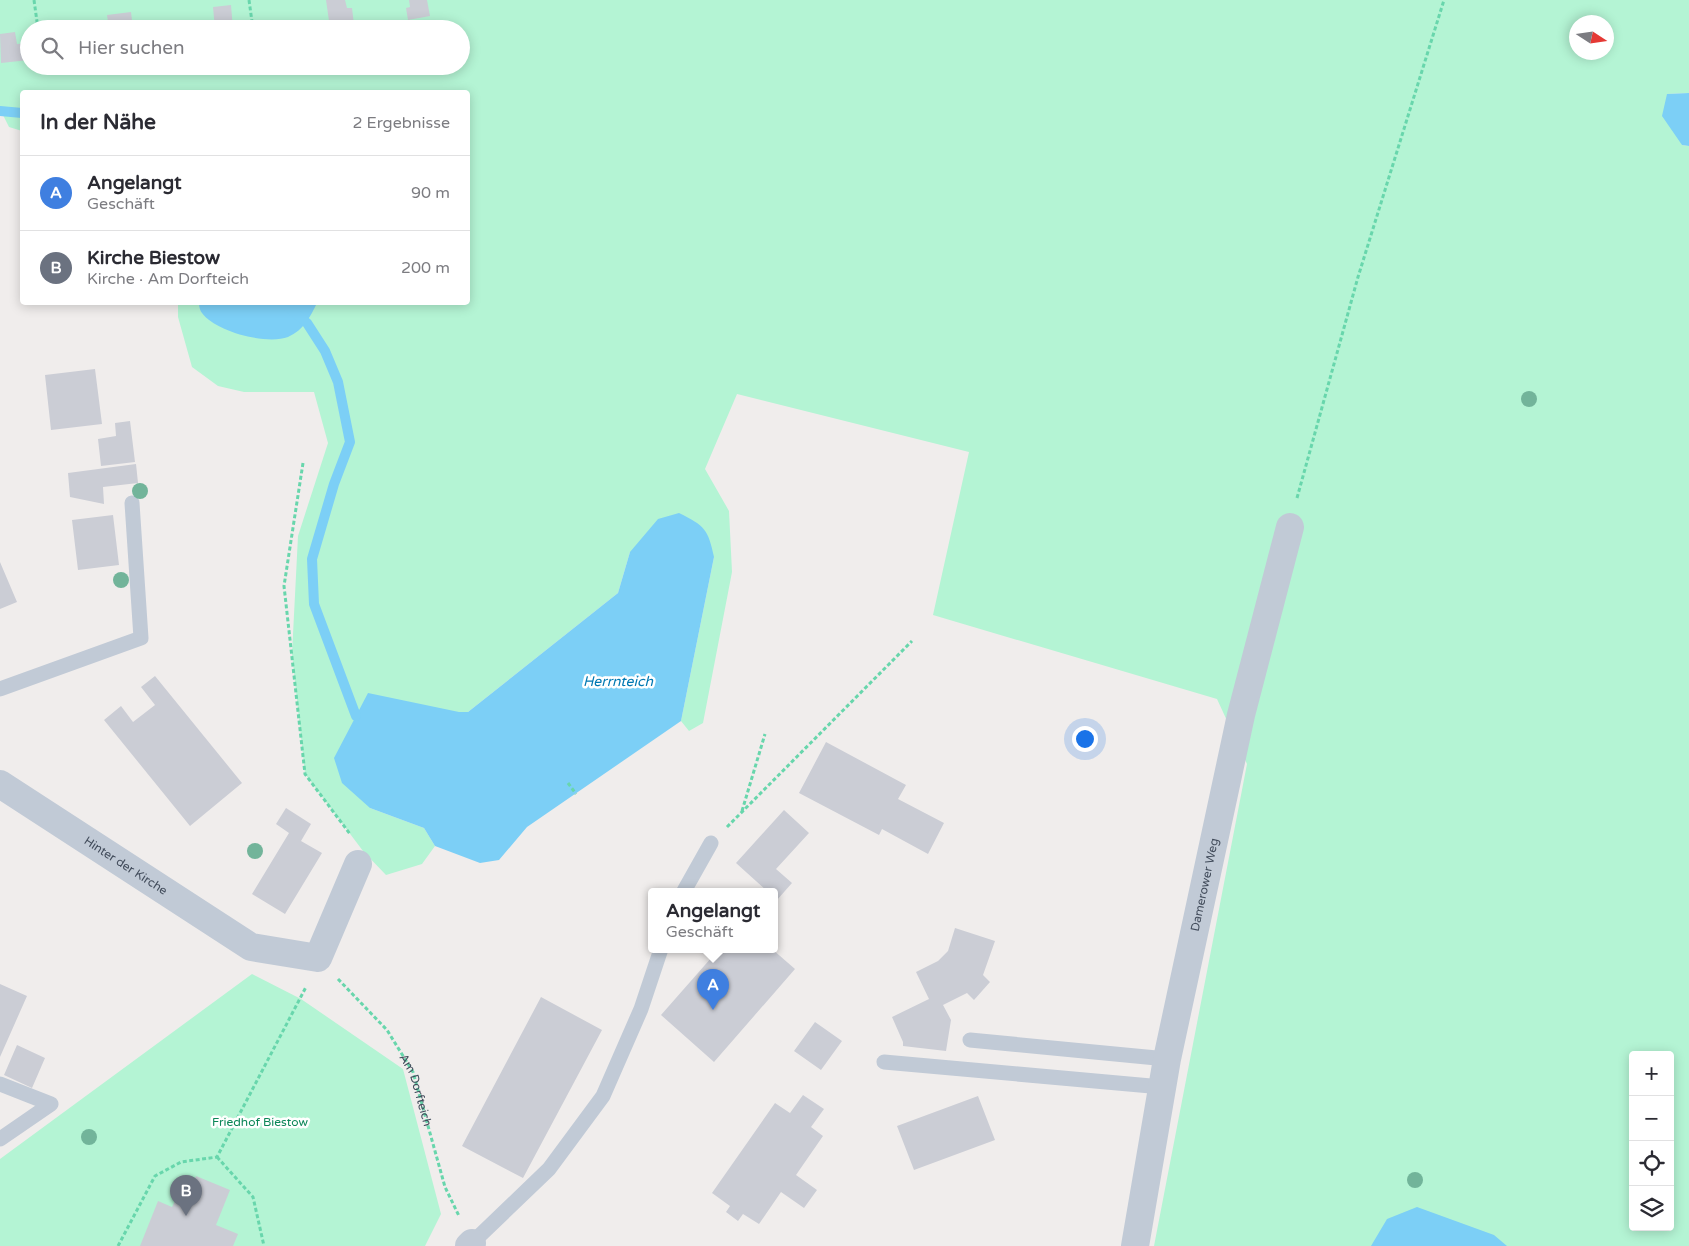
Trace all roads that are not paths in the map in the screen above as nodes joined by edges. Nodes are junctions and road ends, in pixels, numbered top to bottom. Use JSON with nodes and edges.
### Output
{"nodes":[{"id":1,"x":132,"y":504,"type":"dead end"},
{"id":2,"x":1290,"y":527,"type":"road end"},
{"id":3,"x":0,"y":689,"type":"edge"},
{"id":4,"x":0,"y":784,"type":"edge"},
{"id":5,"x":711,"y":843,"type":"road end"},
{"id":6,"x":358,"y":864,"type":"road end"},
{"id":7,"x":686,"y":888,"type":"edge"},
{"id":8,"x":660,"y":953,"type":"edge"},
{"id":9,"x":970,"y":1040,"type":"dead end"},
{"id":10,"x":1167,"y":1059,"type":"junction"},
{"id":11,"x":884,"y":1062,"type":"dead end"},
{"id":12,"x":0,"y":1084,"type":"edge"},
{"id":13,"x":1162,"y":1087,"type":"junction"},
{"id":14,"x":0,"y":1138,"type":"edge"},
{"id":15,"x":470,"y":1244,"type":"edge"},
{"id":16,"x":1135,"y":1246,"type":"edge"}],
"edges":[{"from":1,"to":3,"type":"lane"},
{"from":2,"to":10,"type":"street","name":"Damerower Weg"},
{"from":4,"to":6,"type":"street","name":"Hinter der Kirche"},
{"from":5,"to":7,"type":"lane"},
{"from":8,"to":15,"type":"lane"},
{"from":9,"to":10,"type":"lane"},
{"from":10,"to":13,"type":"street","name":"Damerower Weg"},
{"from":11,"to":13,"type":"lane"},
{"from":12,"to":14,"type":"lane"},
{"from":13,"to":16,"type":"street","name":"Damerower Weg"}]}
